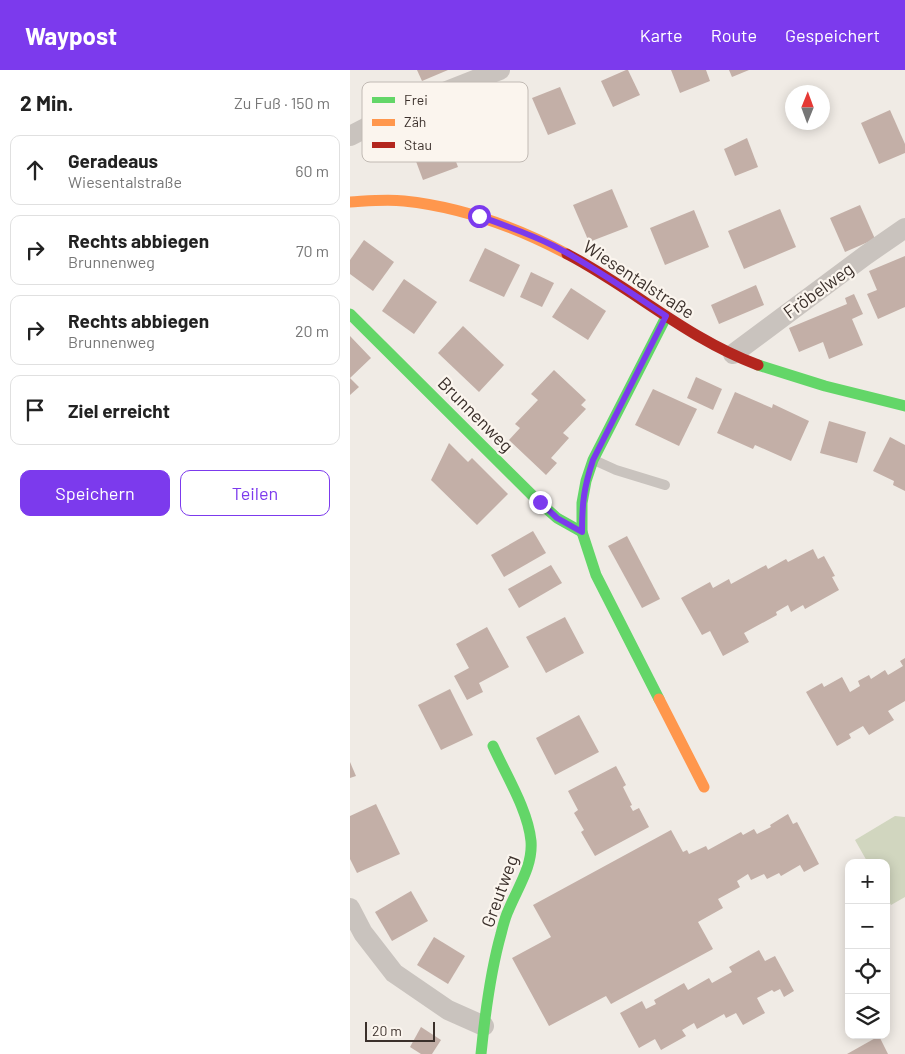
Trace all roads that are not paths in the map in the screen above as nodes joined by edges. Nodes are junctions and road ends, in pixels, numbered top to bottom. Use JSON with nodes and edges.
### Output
{"nodes":[{"id":1,"x":500,"y":70,"type":"edge"},
{"id":2,"x":470,"y":82,"type":"edge"},
{"id":3,"x":362,"y":130,"type":"edge"},
{"id":4,"x":350,"y":136,"type":"edge"},
{"id":5,"x":350,"y":202,"type":"edge"},
{"id":6,"x":905,"y":228,"type":"edge"},
{"id":7,"x":350,"y":314,"type":"edge"},
{"id":8,"x":666,"y":316,"type":"junction"},
{"id":9,"x":733,"y":354,"type":"junction"},
{"id":10,"x":905,"y":406,"type":"edge"},
{"id":11,"x":593,"y":460,"type":"junction"},
{"id":12,"x":665,"y":485,"type":"dead end"},
{"id":13,"x":582,"y":532,"type":"junction"},
{"id":14,"x":493,"y":746,"type":"dead end"},
{"id":15,"x":704,"y":788,"type":"dead end"},
{"id":16,"x":350,"y":908,"type":"edge"},
{"id":17,"x":484,"y":1026,"type":"junction"},
{"id":18,"x":481,"y":1054,"type":"edge"}],
"edges":[{"from":1,"to":2,"type":"street"},
{"from":3,"to":4,"type":"street"},
{"from":5,"to":8,"type":"street","name":"Wiesentalstraße"},
{"from":6,"to":9,"type":"street","name":"Fröbelweg"},
{"from":7,"to":13,"type":"street","name":"Brunnenweg"},
{"from":8,"to":9,"type":"street","name":"Wiesentalstraße"},
{"from":8,"to":11,"type":"street"},
{"from":9,"to":10,"type":"street","name":"Wiesentalstraße"},
{"from":11,"to":12,"type":"lane"},
{"from":11,"to":13,"type":"street"},
{"from":13,"to":15,"type":"street"},
{"from":14,"to":17,"type":"street","name":"Greutweg"},
{"from":16,"to":17,"type":"street"},
{"from":17,"to":18,"type":"street","name":"Greutweg"}]}
